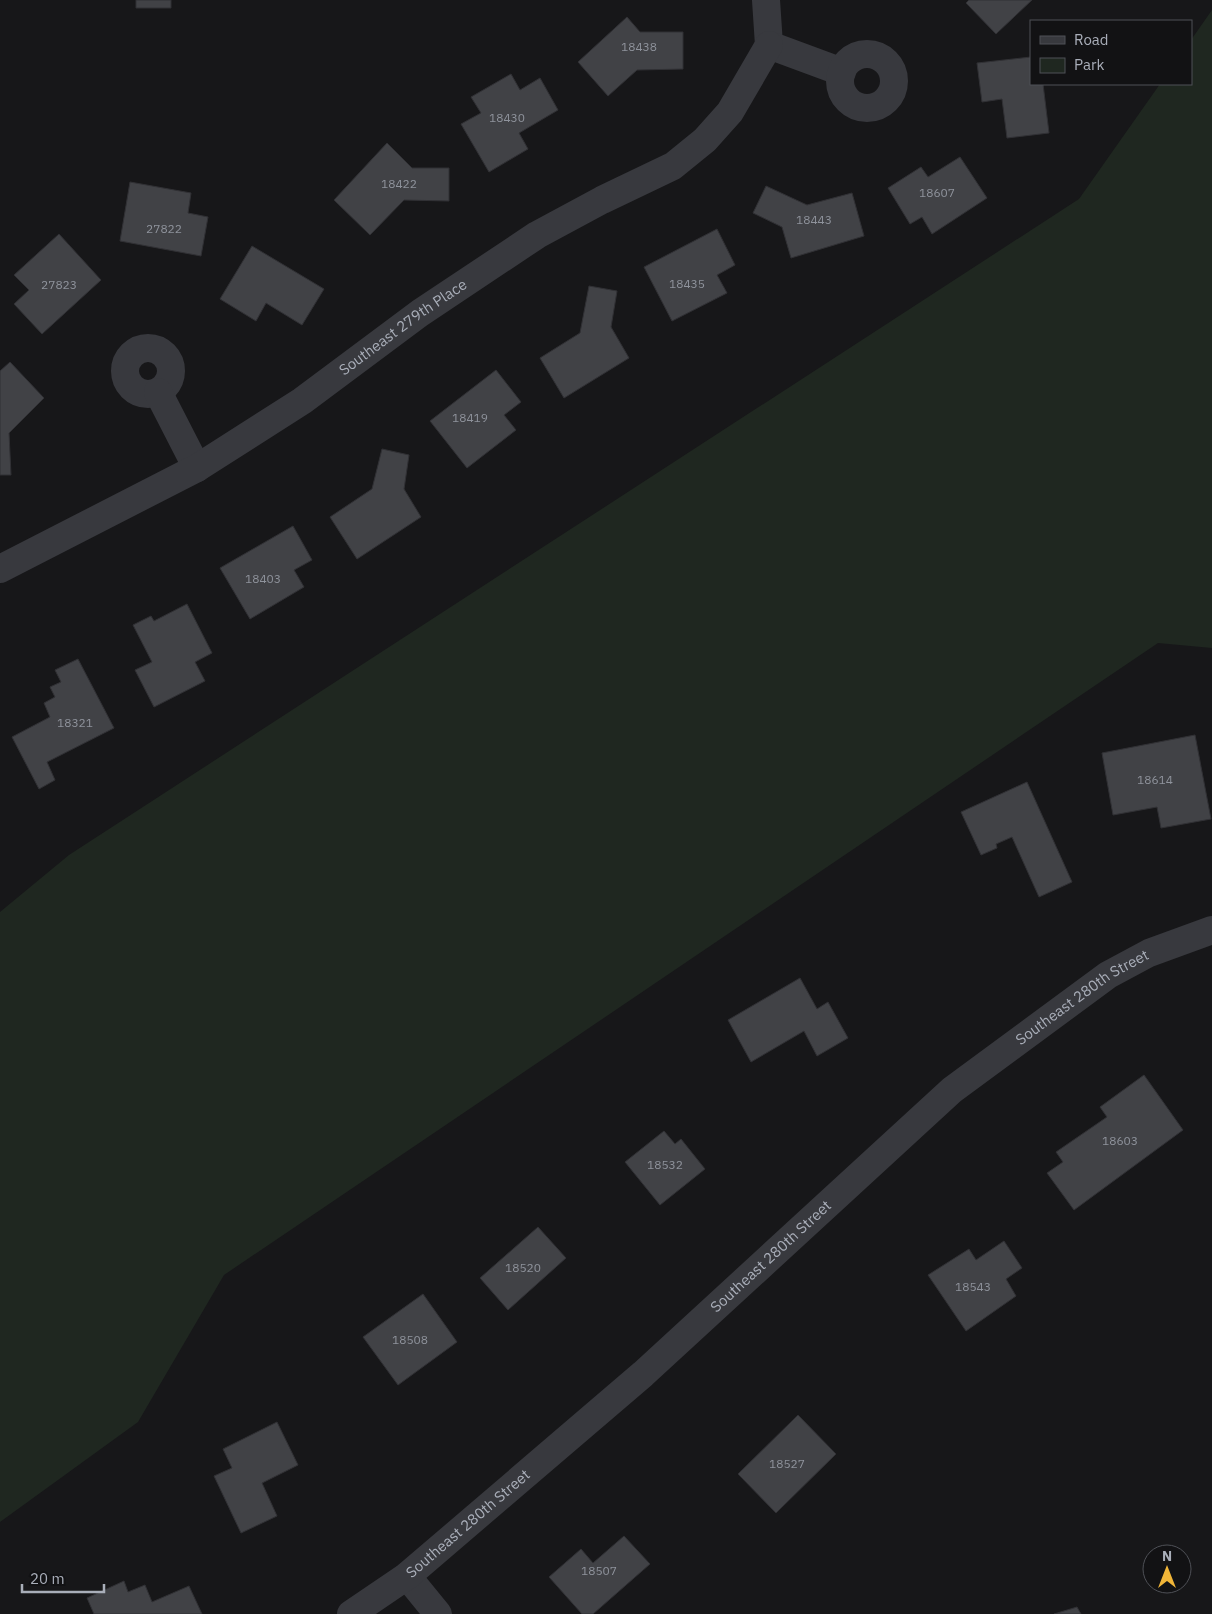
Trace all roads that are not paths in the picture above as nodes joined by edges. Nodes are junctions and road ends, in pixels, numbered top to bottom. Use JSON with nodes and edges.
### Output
{"nodes":[{"id":1,"x":766,"y":0,"type":"edge"},
{"id":2,"x":769,"y":45,"type":"junction"},
{"id":3,"x":842,"y":72,"type":"dead end"},
{"id":4,"x":158,"y":392,"type":"dead end"},
{"id":5,"x":197,"y":468,"type":"junction"},
{"id":6,"x":0,"y":569,"type":"edge"},
{"id":7,"x":1212,"y":930,"type":"edge"},
{"id":8,"x":407,"y":1576,"type":"junction"},
{"id":9,"x":351,"y":1614,"type":"edge"},
{"id":10,"x":438,"y":1614,"type":"edge"}],
"edges":[{"from":1,"to":2,"type":"street"},
{"from":2,"to":3,"type":"street"},
{"from":2,"to":5,"type":"street","name":"Southeast 279th Place"},
{"from":4,"to":5,"type":"street"},
{"from":5,"to":6,"type":"street","name":"Southeast 279th Place"},
{"from":7,"to":8,"type":"street","name":"Southeast 280th Street"},
{"from":8,"to":9,"type":"street","name":"Southeast 280th Street"},
{"from":8,"to":10,"type":"street"}]}
